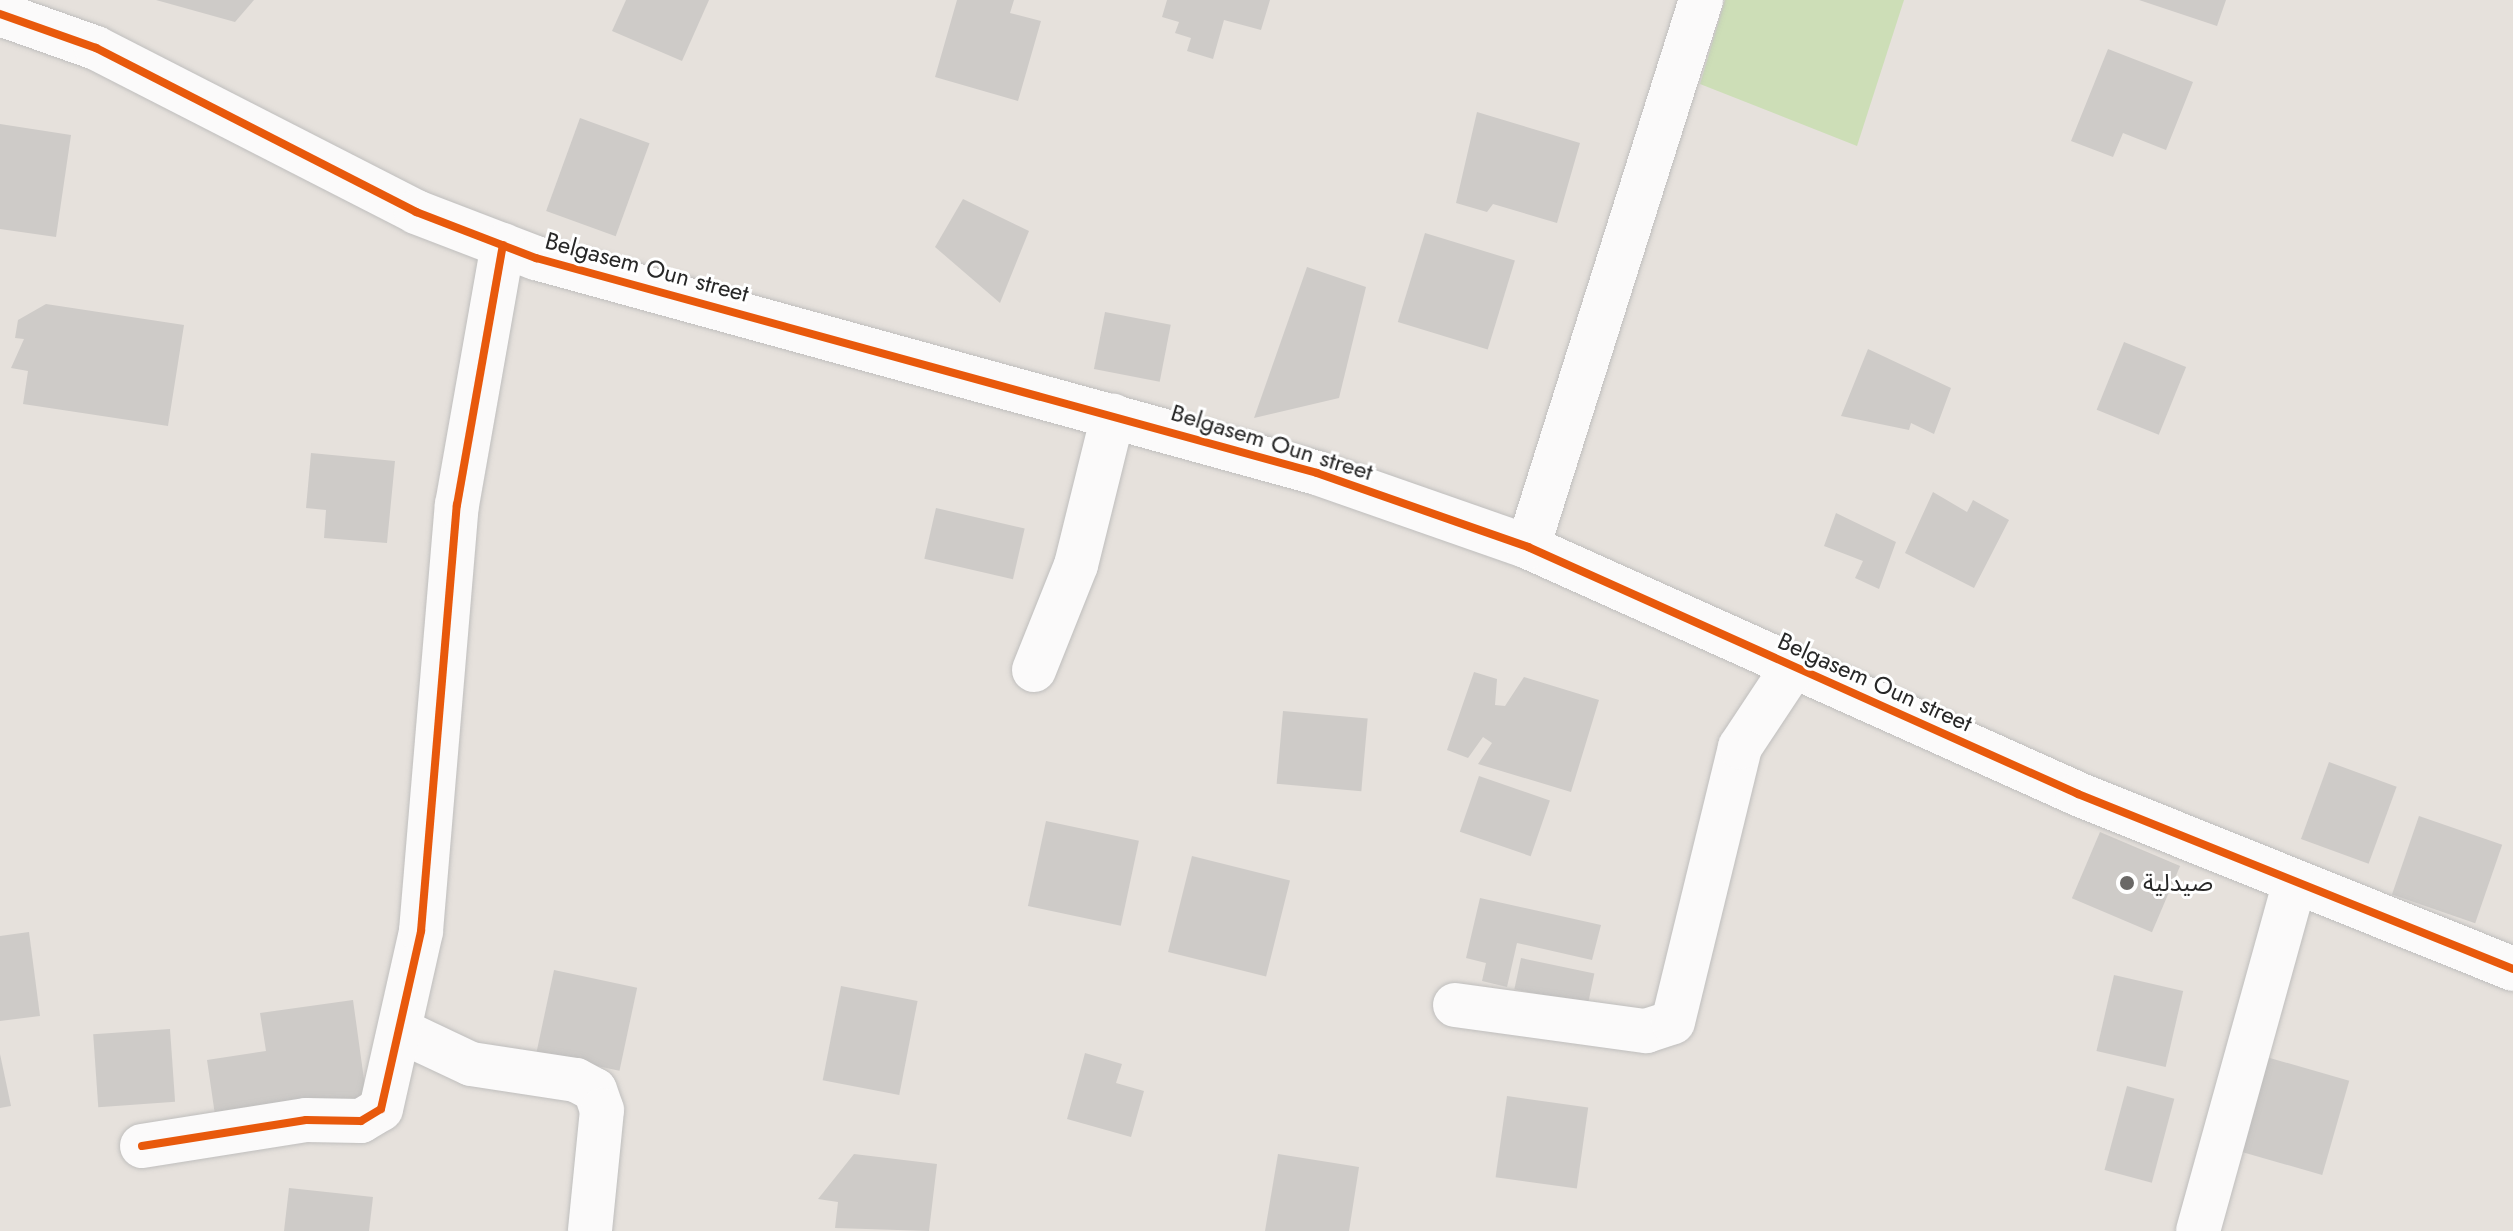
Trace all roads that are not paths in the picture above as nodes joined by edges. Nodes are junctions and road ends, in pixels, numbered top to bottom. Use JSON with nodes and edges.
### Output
{"nodes":[{"id":1,"x":1701,"y":0,"type":"edge"},
{"id":2,"x":0,"y":14,"type":"edge"},
{"id":3,"x":503,"y":245,"type":"junction"},
{"id":4,"x":1113,"y":416,"type":"junction"},
{"id":5,"x":1528,"y":547,"type":"junction"},
{"id":6,"x":1793,"y":667,"type":"junction"},
{"id":7,"x":1034,"y":670,"type":"dead end"},
{"id":8,"x":2294,"y":884,"type":"junction"},
{"id":9,"x":2513,"y":969,"type":"edge"},
{"id":10,"x":1455,"y":1005,"type":"dead end"},
{"id":11,"x":401,"y":1031,"type":"junction"},
{"id":12,"x":142,"y":1146,"type":"dead end"},
{"id":13,"x":590,"y":1231,"type":"edge"},
{"id":14,"x":2198,"y":1231,"type":"edge"}],
"edges":[{"from":1,"to":5,"type":"street"},
{"from":2,"to":3,"type":"street","name":"Belgasem Oun street"},
{"from":3,"to":4,"type":"street","name":"Belgasem Oun street"},
{"from":3,"to":11,"type":"street"},
{"from":4,"to":5,"type":"street","name":"Belgasem Oun street"},
{"from":4,"to":7,"type":"street"},
{"from":5,"to":6,"type":"street","name":"Belgasem Oun street"},
{"from":6,"to":8,"type":"street","name":"Belgasem Oun street"},
{"from":6,"to":10,"type":"street"},
{"from":8,"to":9,"type":"street","name":"Belgasem Oun street"},
{"from":8,"to":14,"type":"street"},
{"from":11,"to":12,"type":"street"},
{"from":11,"to":13,"type":"street"}]}
